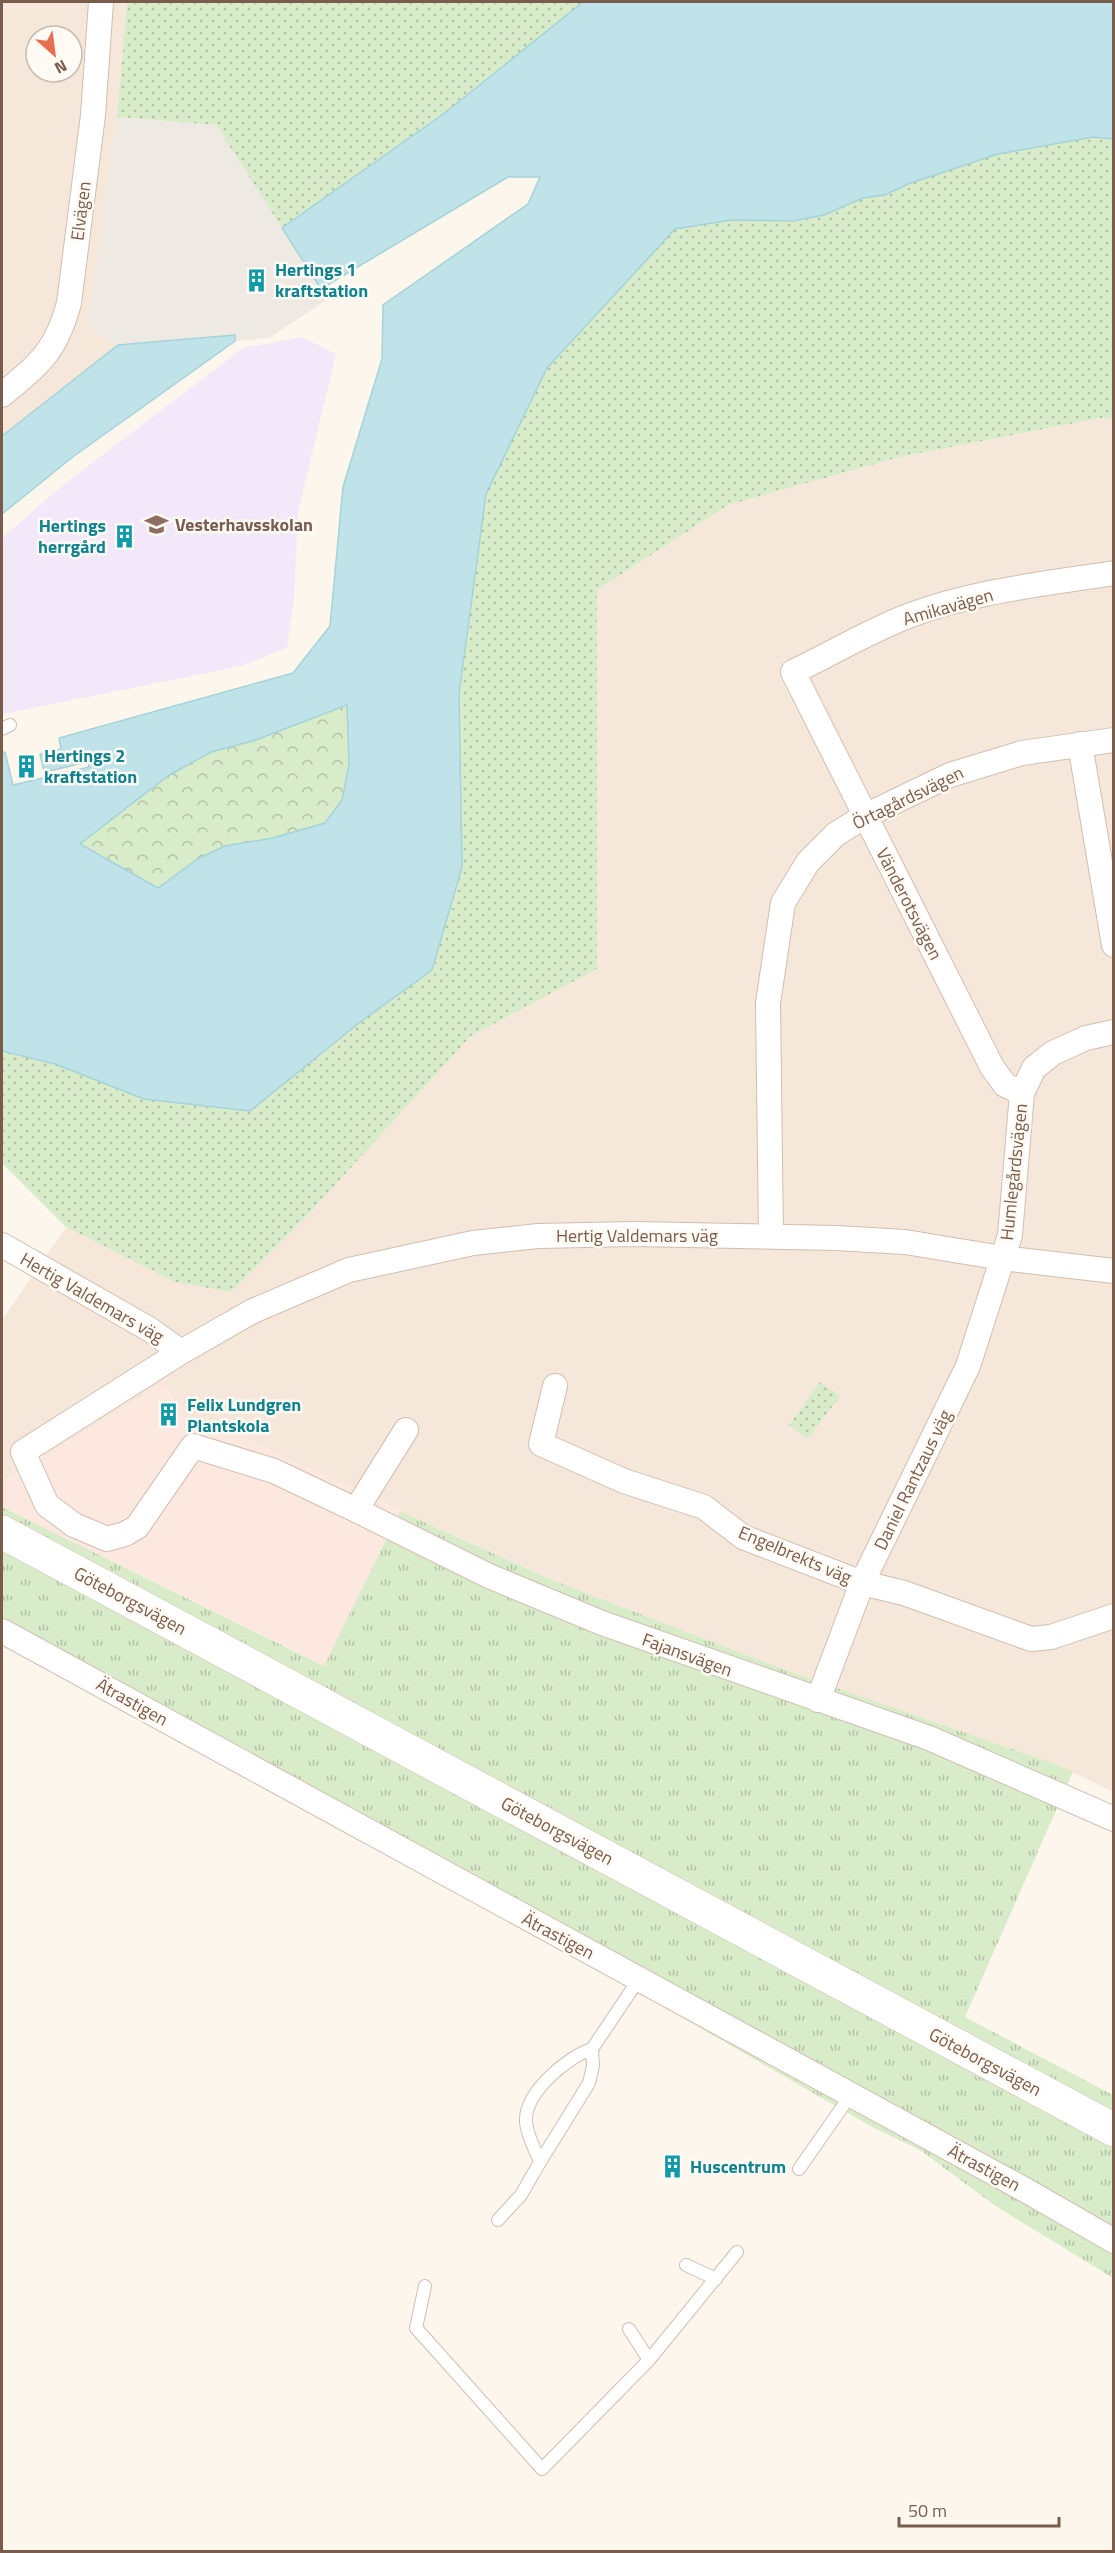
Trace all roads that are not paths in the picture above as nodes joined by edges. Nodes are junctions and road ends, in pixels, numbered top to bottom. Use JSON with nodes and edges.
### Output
{"nodes":[{"id":1,"x":101,"y":2,"type":"edge"},
{"id":2,"x":2,"y":395,"type":"edge"},
{"id":3,"x":1113,"y":573,"type":"edge"},
{"id":4,"x":793,"y":672,"type":"joint"},
{"id":5,"x":1113,"y":740,"type":"edge"},
{"id":6,"x":1080,"y":744,"type":"junction"},
{"id":7,"x":864,"y":816,"type":"junction"},
{"id":8,"x":1113,"y":945,"type":"edge"},
{"id":9,"x":1113,"y":1032,"type":"edge"},
{"id":10,"x":1022,"y":1093,"type":"junction"},
{"id":11,"x":771,"y":1236,"type":"junction"},
{"id":12,"x":2,"y":1245,"type":"edge"},
{"id":13,"x":1002,"y":1258,"type":"junction"},
{"id":14,"x":1113,"y":1270,"type":"edge"},
{"id":15,"x":181,"y":1352,"type":"junction"},
{"id":16,"x":555,"y":1386,"type":"dead end"},
{"id":17,"x":406,"y":1430,"type":"dead end"},
{"id":18,"x":23,"y":1452,"type":"joint"},
{"id":19,"x":356,"y":1510,"type":"junction"},
{"id":20,"x":2,"y":1532,"type":"edge"},
{"id":21,"x":862,"y":1583,"type":"junction"},
{"id":22,"x":1113,"y":1616,"type":"edge"},
{"id":23,"x":2,"y":1631,"type":"edge"},
{"id":24,"x":818,"y":1700,"type":"junction"},
{"id":25,"x":1113,"y":1819,"type":"edge"},
{"id":26,"x":639,"y":1979,"type":"junction"},
{"id":27,"x":592,"y":2049,"type":"junction"},
{"id":28,"x":850,"y":2096,"type":"junction"},
{"id":29,"x":1113,"y":2130,"type":"edge"},
{"id":30,"x":540,"y":2162,"type":"junction"},
{"id":31,"x":798,"y":2169,"type":"dead end"},
{"id":32,"x":498,"y":2220,"type":"dead end"},
{"id":33,"x":1113,"y":2241,"type":"edge"},
{"id":34,"x":737,"y":2252,"type":"dead end"},
{"id":35,"x":686,"y":2265,"type":"dead end"},
{"id":36,"x":716,"y":2279,"type":"junction"},
{"id":37,"x":425,"y":2286,"type":"dead end"},
{"id":38,"x":629,"y":2329,"type":"dead end"},
{"id":39,"x":649,"y":2360,"type":"junction"}],
"edges":[{"from":1,"to":2,"type":"street","name":"Elvägen"},
{"from":3,"to":4,"type":"street","name":"Amikavägen"},
{"from":4,"to":7,"type":"street","name":"Vänderotsvägen"},
{"from":5,"to":6,"type":"street","name":"Örtagårdsvägen"},
{"from":6,"to":7,"type":"street","name":"Örtagårdsvägen"},
{"from":6,"to":8,"type":"street"},
{"from":7,"to":10,"type":"street","name":"Vänderotsvägen"},
{"from":7,"to":11,"type":"street","name":"Örtagårdsvägen"},
{"from":9,"to":10,"type":"street","name":"Humlegårdsvägen"},
{"from":10,"to":13,"type":"street","name":"Humlegårdsvägen"},
{"from":11,"to":13,"type":"street","name":"Hertig Valdemars väg"},
{"from":11,"to":15,"type":"street","name":"Hertig Valdemars väg"},
{"from":12,"to":15,"type":"street","name":"Hertig Valdemars väg"},
{"from":13,"to":14,"type":"street","name":"Hertig Valdemars väg"},
{"from":13,"to":21,"type":"street","name":"Daniel Rantzaus väg"},
{"from":15,"to":18,"type":"street","name":"Hertig Valdemars väg"},
{"from":16,"to":21,"type":"street","name":"Engelbrekts väg"},
{"from":17,"to":19,"type":"street"},
{"from":18,"to":19,"type":"street","name":"Fajansvägen"},
{"from":19,"to":24,"type":"street","name":"Fajansvägen"},
{"from":20,"to":29,"type":"main road","name":"Göteborgsvägen"},
{"from":21,"to":22,"type":"street","name":"Engelbrekts väg"},
{"from":21,"to":24,"type":"street","name":"Daniel Rantzaus väg"},
{"from":23,"to":26,"type":"street","name":"Ätrastigen"},
{"from":24,"to":25,"type":"street","name":"Fajansvägen"},
{"from":26,"to":27,"type":"lane"},
{"from":26,"to":28,"type":"street","name":"Ätrastigen"},
{"from":27,"to":30,"type":"lane"},
{"from":27,"to":30,"type":"lane"},
{"from":28,"to":31,"type":"lane"},
{"from":28,"to":33,"type":"street","name":"Ätrastigen"},
{"from":30,"to":32,"type":"lane"},
{"from":34,"to":36,"type":"lane"},
{"from":35,"to":36,"type":"lane"},
{"from":36,"to":39,"type":"lane"},
{"from":37,"to":39,"type":"lane"},
{"from":38,"to":39,"type":"lane"}]}
